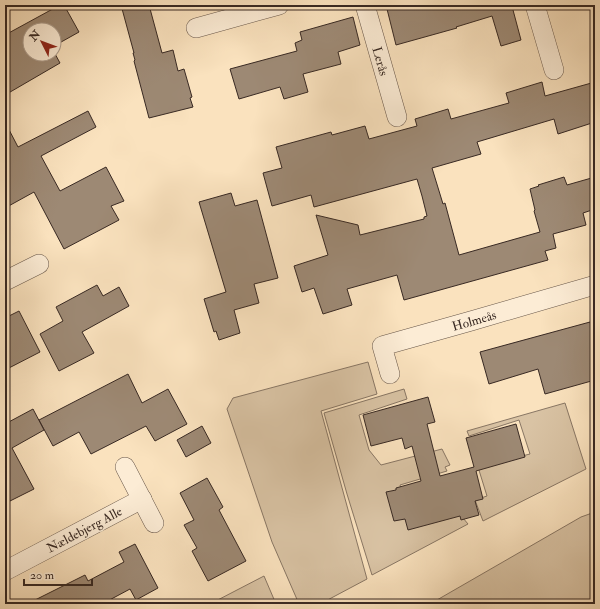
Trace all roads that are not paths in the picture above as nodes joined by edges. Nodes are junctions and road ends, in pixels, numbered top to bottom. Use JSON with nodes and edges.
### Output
{"nodes":[{"id":1,"x":279,"y":5,"type":"edge"},
{"id":2,"x":365,"y":5,"type":"edge"},
{"id":3,"x":535,"y":5,"type":"edge"},
{"id":4,"x":196,"y":28,"type":"dead end"},
{"id":5,"x":554,"y":70,"type":"dead end"},
{"id":6,"x":397,"y":116,"type":"dead end"},
{"id":7,"x":39,"y":264,"type":"dead end"},
{"id":8,"x":5,"y":281,"type":"edge"},
{"id":9,"x":595,"y":285,"type":"edge"},
{"id":10,"x":390,"y":374,"type":"dead end"},
{"id":11,"x":125,"y":467,"type":"dead end"},
{"id":12,"x":142,"y":499,"type":"junction"},
{"id":13,"x":154,"y":523,"type":"dead end"},
{"id":14,"x":5,"y":571,"type":"edge"}],
"edges":[{"from":1,"to":4,"type":"street"},
{"from":2,"to":6,"type":"street","name":"Lerås"},
{"from":3,"to":5,"type":"street"},
{"from":7,"to":8,"type":"street"},
{"from":9,"to":10,"type":"street","name":"Holmeås"},
{"from":11,"to":12,"type":"street"},
{"from":12,"to":13,"type":"street"},
{"from":12,"to":14,"type":"street","name":"Nældebjerg Alle"}]}
